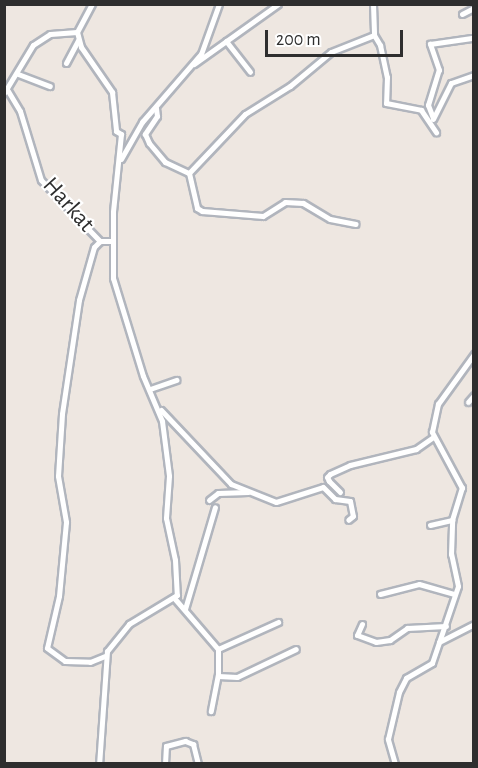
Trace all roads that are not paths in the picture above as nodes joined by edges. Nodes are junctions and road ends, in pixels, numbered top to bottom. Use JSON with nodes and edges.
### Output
{"nodes":[{"id":1,"x":93,"y":4,"type":"edge"},
{"id":2,"x":219,"y":4,"type":"edge"},
{"id":3,"x":278,"y":4,"type":"edge"},
{"id":4,"x":373,"y":4,"type":"edge"},
{"id":5,"x":474,"y":8,"type":"edge"},
{"id":6,"x":462,"y":14,"type":"dead end"},
{"id":7,"x":77,"y":32,"type":"junction"},
{"id":8,"x":374,"y":35,"type":"junction"},
{"id":9,"x":472,"y":38,"type":"edge"},
{"id":10,"x":78,"y":40,"type":"junction"},
{"id":11,"x":226,"y":41,"type":"junction"},
{"id":12,"x":66,"y":63,"type":"dead end"},
{"id":13,"x":190,"y":67,"type":"junction"},
{"id":14,"x":250,"y":72,"type":"dead end"},
{"id":15,"x":18,"y":74,"type":"junction"},
{"id":16,"x":474,"y":75,"type":"edge"},
{"id":17,"x":50,"y":86,"type":"dead end"},
{"id":18,"x":6,"y":92,"type":"edge"},
{"id":19,"x":4,"y":98,"type":"edge"},
{"id":20,"x":15,"y":103,"type":"junction"},
{"id":21,"x":156,"y":108,"type":"junction"},
{"id":22,"x":433,"y":118,"type":"junction"},
{"id":23,"x":119,"y":163,"type":"junction"},
{"id":24,"x":189,"y":173,"type":"junction"},
{"id":25,"x":356,"y":224,"type":"dead end"},
{"id":26,"x":100,"y":241,"type":"junction"},
{"id":27,"x":112,"y":241,"type":"junction"},
{"id":28,"x":474,"y":354,"type":"edge"},
{"id":29,"x":176,"y":380,"type":"dead end"},
{"id":30,"x":150,"y":389,"type":"junction"},
{"id":31,"x":474,"y":395,"type":"edge"},
{"id":32,"x":468,"y":402,"type":"dead end"},
{"id":33,"x":160,"y":409,"type":"junction"},
{"id":34,"x":433,"y":436,"type":"junction"},
{"id":35,"x":248,"y":492,"type":"junction"},
{"id":36,"x":340,"y":492,"type":"dead end"},
{"id":37,"x":209,"y":500,"type":"dead end"},
{"id":38,"x":215,"y":507,"type":"dead end"},
{"id":39,"x":348,"y":520,"type":"dead end"},
{"id":40,"x":452,"y":520,"type":"junction"},
{"id":41,"x":430,"y":525,"type":"dead end"},
{"id":42,"x":380,"y":594,"type":"dead end"},
{"id":43,"x":454,"y":594,"type":"junction"},
{"id":44,"x":175,"y":599,"type":"junction"},
{"id":45,"x":185,"y":609,"type":"junction"},
{"id":46,"x":278,"y":622,"type":"dead end"},
{"id":47,"x":362,"y":624,"type":"dead end"},
{"id":48,"x":474,"y":624,"type":"edge"},
{"id":49,"x":446,"y":626,"type":"junction"},
{"id":50,"x":439,"y":642,"type":"junction"},
{"id":51,"x":218,"y":649,"type":"junction"},
{"id":52,"x":296,"y":649,"type":"dead end"},
{"id":53,"x":105,"y":656,"type":"junction"},
{"id":54,"x":218,"y":676,"type":"junction"},
{"id":55,"x":211,"y":711,"type":"dead end"},
{"id":56,"x":99,"y":764,"type":"edge"},
{"id":57,"x":165,"y":764,"type":"edge"},
{"id":58,"x":198,"y":764,"type":"edge"},
{"id":59,"x":395,"y":764,"type":"edge"}],
"edges":[{"from":1,"to":7,"type":"street"},
{"from":2,"to":13,"type":"street"},
{"from":3,"to":11,"type":"street"},
{"from":4,"to":8,"type":"street"},
{"from":5,"to":6,"type":"street"},
{"from":7,"to":10,"type":"street"},
{"from":7,"to":15,"type":"street"},
{"from":8,"to":22,"type":"street"},
{"from":8,"to":24,"type":"street"},
{"from":9,"to":22,"type":"street"},
{"from":10,"to":12,"type":"street"},
{"from":10,"to":23,"type":"street"},
{"from":11,"to":13,"type":"street"},
{"from":11,"to":14,"type":"street"},
{"from":13,"to":21,"type":"street"},
{"from":15,"to":17,"type":"street"},
{"from":15,"to":18,"type":"street"},
{"from":16,"to":22,"type":"street"},
{"from":18,"to":20,"type":"street","name":"Harkat"},
{"from":19,"to":20,"type":"street"},
{"from":20,"to":26,"type":"street","name":"Harkat"},
{"from":21,"to":23,"type":"street"},
{"from":21,"to":24,"type":"street"},
{"from":23,"to":27,"type":"street"},
{"from":24,"to":25,"type":"street"},
{"from":26,"to":27,"type":"street","name":"Harkat"},
{"from":26,"to":53,"type":"street"},
{"from":27,"to":30,"type":"street"},
{"from":28,"to":34,"type":"street"},
{"from":29,"to":30,"type":"street"},
{"from":30,"to":33,"type":"street"},
{"from":31,"to":32,"type":"street"},
{"from":33,"to":35,"type":"street"},
{"from":33,"to":44,"type":"street"},
{"from":34,"to":36,"type":"street"},
{"from":34,"to":40,"type":"street"},
{"from":35,"to":37,"type":"street"},
{"from":35,"to":39,"type":"street"},
{"from":38,"to":45,"type":"street"},
{"from":40,"to":41,"type":"street"},
{"from":40,"to":43,"type":"street"},
{"from":42,"to":43,"type":"street"},
{"from":43,"to":49,"type":"street"},
{"from":44,"to":45,"type":"street"},
{"from":44,"to":53,"type":"street"},
{"from":45,"to":51,"type":"street"},
{"from":46,"to":51,"type":"street"},
{"from":47,"to":49,"type":"street"},
{"from":48,"to":50,"type":"street"},
{"from":49,"to":50,"type":"street"},
{"from":50,"to":59,"type":"street"},
{"from":51,"to":54,"type":"street"},
{"from":52,"to":54,"type":"street"},
{"from":53,"to":56,"type":"street"},
{"from":54,"to":55,"type":"street"},
{"from":57,"to":58,"type":"street"}]}
